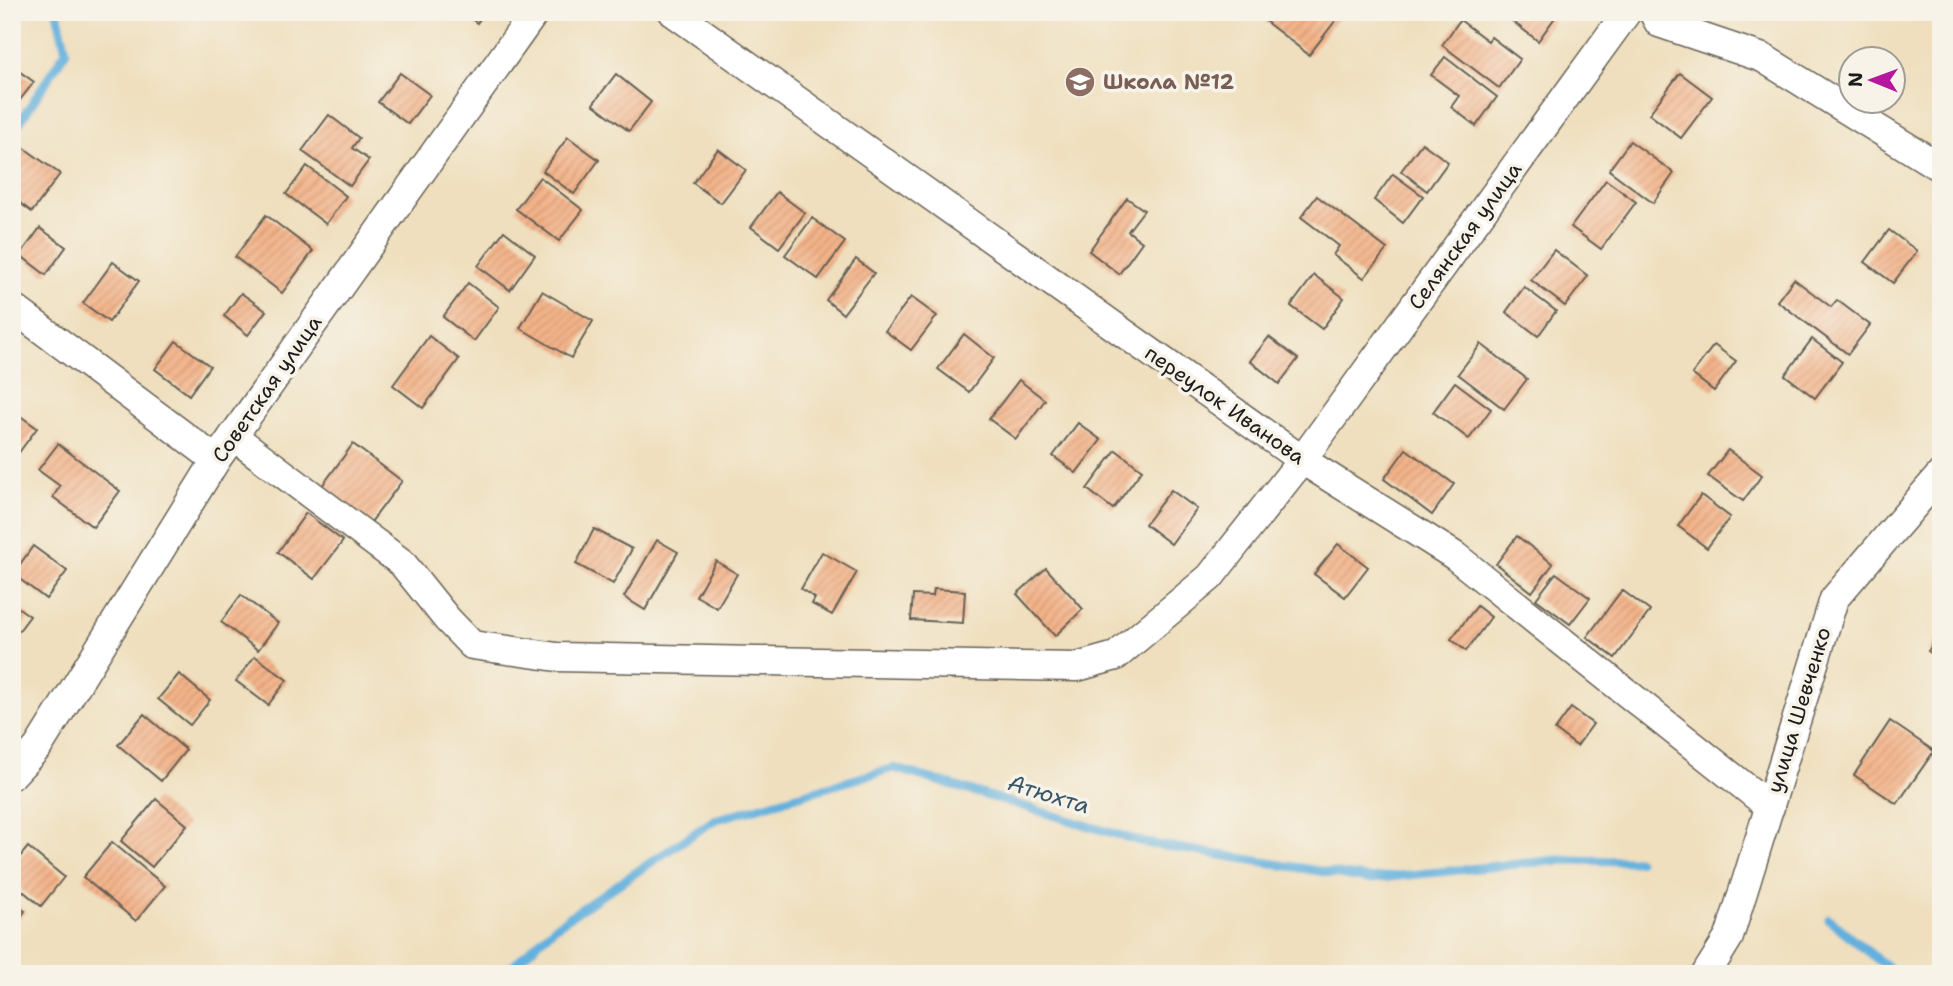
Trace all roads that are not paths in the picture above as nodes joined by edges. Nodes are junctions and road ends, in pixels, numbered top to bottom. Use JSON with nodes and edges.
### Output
{"nodes":[{"id":1,"x":535,"y":12,"type":"edge"},
{"id":2,"x":673,"y":12,"type":"edge"},
{"id":3,"x":1627,"y":12,"type":"edge"},
{"id":4,"x":1653,"y":12,"type":"edge"},
{"id":5,"x":1941,"y":168,"type":"edge"},
{"id":6,"x":12,"y":307,"type":"edge"},
{"id":7,"x":233,"y":436,"type":"junction"},
{"id":8,"x":216,"y":460,"type":"junction"},
{"id":9,"x":1302,"y":460,"type":"junction"},
{"id":10,"x":1941,"y":474,"type":"edge"},
{"id":11,"x":12,"y":775,"type":"edge"},
{"id":12,"x":1770,"y":807,"type":"junction"},
{"id":13,"x":1706,"y":974,"type":"edge"}],
"edges":[{"from":1,"to":7,"type":"street","name":"Советская улица"},
{"from":2,"to":9,"type":"street","name":"переулок Иванова"},
{"from":3,"to":9,"type":"street","name":"Селянская улица"},
{"from":4,"to":5,"type":"street"},
{"from":6,"to":8,"type":"street"},
{"from":7,"to":8,"type":"street","name":"Советская улица"},
{"from":7,"to":9,"type":"street","name":"Селянская улица"},
{"from":8,"to":11,"type":"street","name":"Советская улица"},
{"from":9,"to":12,"type":"street","name":"переулок Иванова"},
{"from":10,"to":12,"type":"street","name":"улица Шевченко"},
{"from":12,"to":13,"type":"street","name":"улица Шевченко"}]}
